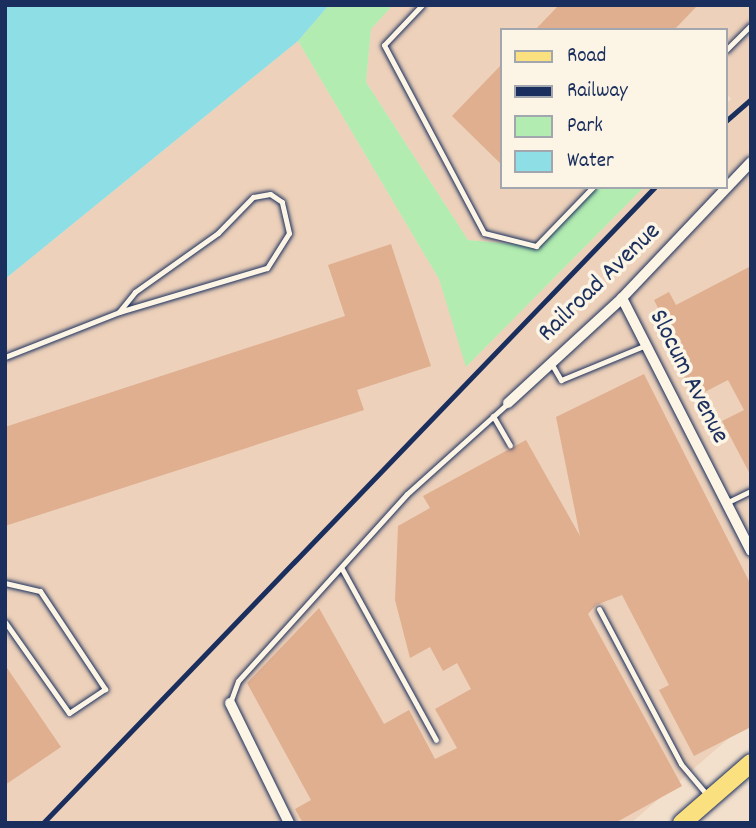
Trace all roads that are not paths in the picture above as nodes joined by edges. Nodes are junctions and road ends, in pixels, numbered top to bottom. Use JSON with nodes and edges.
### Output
{"nodes":[{"id":1,"x":422,"y":5,"type":"edge"},
{"id":2,"x":751,"y":25,"type":"edge"},
{"id":3,"x":728,"y":48,"type":"edge"},
{"id":4,"x":751,"y":162,"type":"edge"},
{"id":5,"x":728,"y":186,"type":"edge"},
{"id":6,"x":591,"y":189,"type":"edge"},
{"id":7,"x":725,"y":189,"type":"edge"},
{"id":8,"x":622,"y":298,"type":"junction"},
{"id":9,"x":119,"y":312,"type":"junction"},
{"id":10,"x":646,"y":345,"type":"junction"},
{"id":11,"x":5,"y":357,"type":"edge"},
{"id":12,"x":551,"y":363,"type":"junction"},
{"id":13,"x":508,"y":403,"type":"joint"},
{"id":14,"x":493,"y":416,"type":"junction"},
{"id":15,"x":510,"y":446,"type":"dead end"},
{"id":16,"x":751,"y":491,"type":"edge"},
{"id":17,"x":726,"y":503,"type":"junction"},
{"id":18,"x":749,"y":543,"type":"edge"},
{"id":19,"x":342,"y":569,"type":"junction"},
{"id":20,"x":5,"y":583,"type":"edge"},
{"id":21,"x":599,"y":609,"type":"dead end"},
{"id":22,"x":5,"y":622,"type":"edge"},
{"id":23,"x":230,"y":703,"type":"joint"},
{"id":24,"x":436,"y":740,"type":"dead end"},
{"id":25,"x":751,"y":763,"type":"edge"},
{"id":26,"x":710,"y":798,"type":"junction"},
{"id":27,"x":289,"y":823,"type":"edge"},
{"id":28,"x":682,"y":823,"type":"edge"}],
"edges":[{"from":1,"to":6,"type":"lane"},
{"from":2,"to":3,"type":"lane"},
{"from":4,"to":5,"type":"street","name":"Railroad Avenue"},
{"from":7,"to":8,"type":"street","name":"Railroad Avenue"},
{"from":8,"to":10,"type":"street","name":"Slocum Avenue"},
{"from":8,"to":12,"type":"street","name":"Railroad Avenue"},
{"from":9,"to":9,"type":"lane"},
{"from":9,"to":11,"type":"lane"},
{"from":10,"to":12,"type":"lane"},
{"from":10,"to":17,"type":"street","name":"Slocum Avenue"},
{"from":12,"to":13,"type":"street","name":"Railroad Avenue"},
{"from":13,"to":14,"type":"lane"},
{"from":14,"to":15,"type":"lane"},
{"from":14,"to":19,"type":"lane"},
{"from":16,"to":17,"type":"lane"},
{"from":17,"to":18,"type":"street","name":"Slocum Avenue"},
{"from":19,"to":23,"type":"lane"},
{"from":19,"to":24,"type":"lane"},
{"from":20,"to":22,"type":"lane"},
{"from":21,"to":26,"type":"lane"},
{"from":23,"to":27,"type":"street"},
{"from":25,"to":26,"type":"main road"},
{"from":26,"to":28,"type":"main road"}]}
